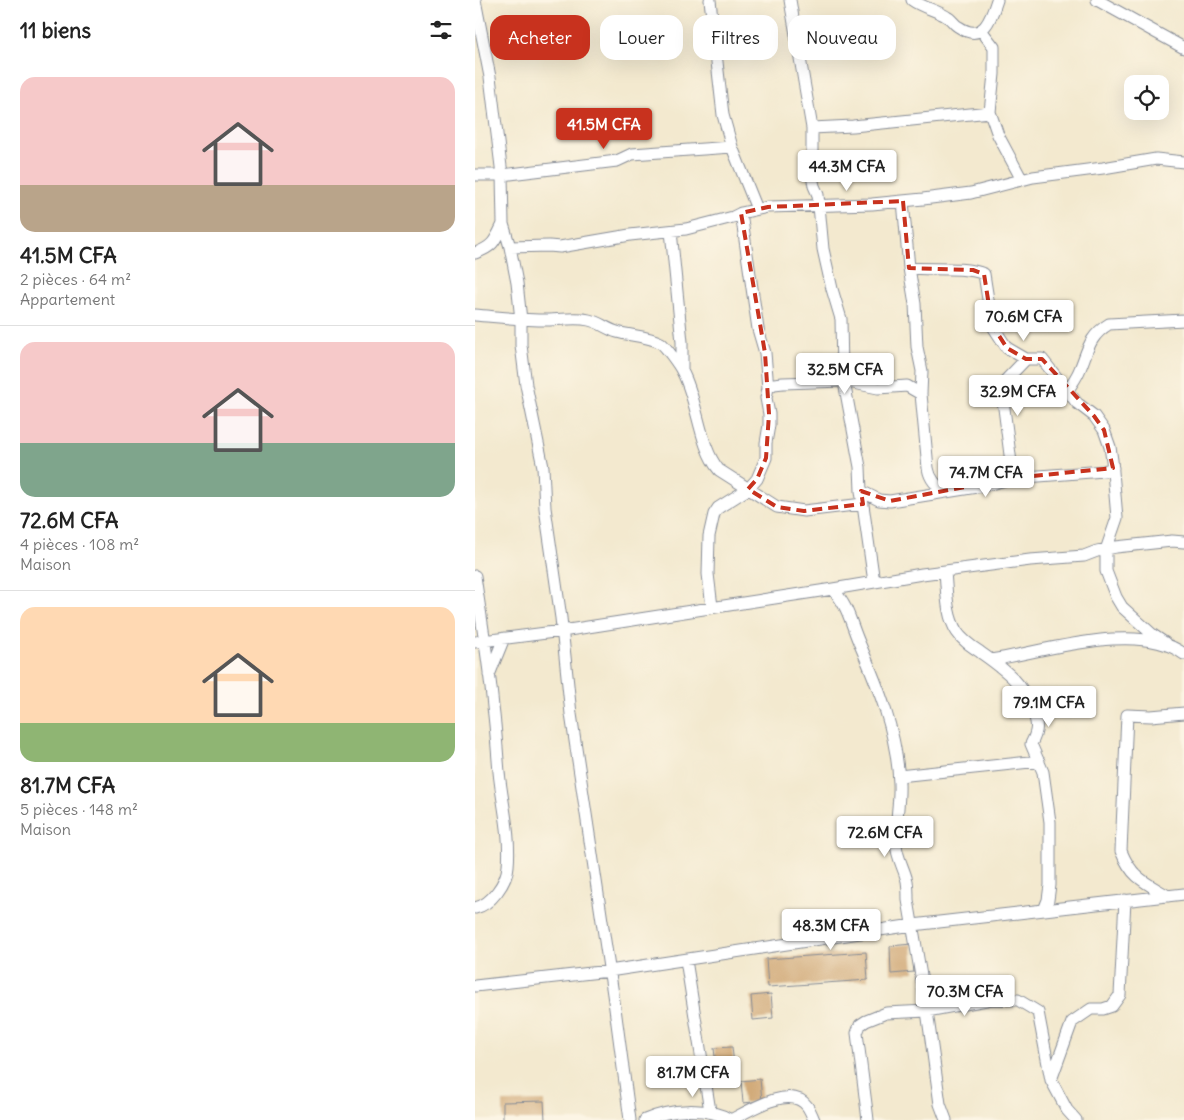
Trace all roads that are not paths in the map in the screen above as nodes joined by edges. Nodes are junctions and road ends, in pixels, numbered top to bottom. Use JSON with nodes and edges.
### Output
{"nodes":[{"id":1,"x":475,"y":0,"type":"edge"},
{"id":2,"x":710,"y":0,"type":"edge"},
{"id":3,"x":790,"y":0,"type":"edge"},
{"id":4,"x":912,"y":0,"type":"edge"},
{"id":5,"x":997,"y":0,"type":"edge"},
{"id":6,"x":1097,"y":0,"type":"edge"},
{"id":7,"x":981,"y":30,"type":"junction"},
{"id":8,"x":1184,"y":48,"type":"edge"},
{"id":9,"x":990,"y":112,"type":"junction"},
{"id":10,"x":812,"y":128,"type":"junction"},
{"id":11,"x":732,"y":147,"type":"junction"},
{"id":12,"x":1184,"y":162,"type":"edge"},
{"id":13,"x":475,"y":175,"type":"edge"},
{"id":14,"x":502,"y":175,"type":"junction"},
{"id":15,"x":1023,"y":180,"type":"junction"},
{"id":16,"x":903,"y":201,"type":"junction"},
{"id":17,"x":819,"y":206,"type":"junction"},
{"id":18,"x":757,"y":209,"type":"junction"},
{"id":19,"x":741,"y":213,"type":"junction"},
{"id":20,"x":503,"y":224,"type":"junction"},
{"id":21,"x":671,"y":231,"type":"junction"},
{"id":22,"x":510,"y":247,"type":"junction"},
{"id":23,"x":475,"y":253,"type":"edge"},
{"id":24,"x":909,"y":268,"type":"junction"},
{"id":25,"x":475,"y":315,"type":"edge"},
{"id":26,"x":521,"y":320,"type":"junction"},
{"id":27,"x":1184,"y":320,"type":"edge"},
{"id":28,"x":1026,"y":359,"type":"junction"},
{"id":29,"x":682,"y":370,"type":"junction"},
{"id":30,"x":844,"y":381,"type":"junction"},
{"id":31,"x":768,"y":388,"type":"junction"},
{"id":32,"x":1068,"y":390,"type":"junction"},
{"id":33,"x":921,"y":394,"type":"junction"},
{"id":34,"x":1113,"y":468,"type":"junction"},
{"id":35,"x":1013,"y":478,"type":"junction"},
{"id":36,"x":748,"y":489,"type":"junction"},
{"id":37,"x":861,"y":491,"type":"junction"},
{"id":38,"x":946,"y":492,"type":"junction"},
{"id":39,"x":863,"y":504,"type":"junction"},
{"id":40,"x":1184,"y":542,"type":"edge"},
{"id":41,"x":1106,"y":550,"type":"junction"},
{"id":42,"x":945,"y":572,"type":"junction"},
{"id":43,"x":475,"y":576,"type":"edge"},
{"id":44,"x":874,"y":582,"type":"junction"},
{"id":45,"x":833,"y":589,"type":"junction"},
{"id":46,"x":711,"y":607,"type":"junction"},
{"id":47,"x":562,"y":631,"type":"junction"},
{"id":48,"x":504,"y":638,"type":"junction"},
{"id":49,"x":479,"y":641,"type":"edge"},
{"id":50,"x":1165,"y":643,"type":"junction"},
{"id":51,"x":1184,"y":654,"type":"edge"},
{"id":52,"x":991,"y":660,"type":"junction"},
{"id":53,"x":489,"y":675,"type":"junction"},
{"id":54,"x":1184,"y":713,"type":"edge"},
{"id":55,"x":1039,"y":761,"type":"junction"},
{"id":56,"x":899,"y":776,"type":"junction"},
{"id":57,"x":1184,"y":894,"type":"edge"},
{"id":58,"x":1168,"y":896,"type":"junction"},
{"id":59,"x":1125,"y":900,"type":"junction"},
{"id":60,"x":475,"y":908,"type":"edge"},
{"id":61,"x":1044,"y":910,"type":"junction"},
{"id":62,"x":913,"y":925,"type":"junction"},
{"id":63,"x":686,"y":960,"type":"junction"},
{"id":64,"x":609,"y":971,"type":"junction"},
{"id":65,"x":475,"y":986,"type":"edge"},
{"id":66,"x":927,"y":1011,"type":"junction"},
{"id":67,"x":1051,"y":1080,"type":"junction"},
{"id":68,"x":710,"y":1111,"type":"junction"},
{"id":69,"x":631,"y":1120,"type":"edge"},
{"id":70,"x":645,"y":1120,"type":"edge"},
{"id":71,"x":814,"y":1120,"type":"edge"},
{"id":72,"x":868,"y":1120,"type":"edge"},
{"id":73,"x":946,"y":1120,"type":"edge"},
{"id":74,"x":1076,"y":1120,"type":"edge"}],
"edges":[{"from":1,"to":14,"type":"street"},
{"from":2,"to":11,"type":"street"},
{"from":3,"to":10,"type":"street"},
{"from":4,"to":7,"type":"street"},
{"from":5,"to":7,"type":"street"},
{"from":6,"to":8,"type":"street"},
{"from":7,"to":9,"type":"street"},
{"from":9,"to":10,"type":"street"},
{"from":9,"to":15,"type":"street"},
{"from":10,"to":17,"type":"street"},
{"from":11,"to":14,"type":"street"},
{"from":11,"to":18,"type":"street"},
{"from":12,"to":15,"type":"street"},
{"from":13,"to":14,"type":"street"},
{"from":14,"to":20,"type":"street"},
{"from":15,"to":16,"type":"street"},
{"from":16,"to":17,"type":"street"},
{"from":16,"to":24,"type":"street"},
{"from":17,"to":18,"type":"street"},
{"from":17,"to":30,"type":"street"},
{"from":18,"to":19,"type":"street"},
{"from":19,"to":21,"type":"street"},
{"from":19,"to":31,"type":"street"},
{"from":20,"to":22,"type":"street"},
{"from":20,"to":23,"type":"street"},
{"from":21,"to":22,"type":"street"},
{"from":21,"to":29,"type":"street"},
{"from":22,"to":26,"type":"street"},
{"from":24,"to":28,"type":"street"},
{"from":24,"to":33,"type":"street"},
{"from":25,"to":26,"type":"street"},
{"from":26,"to":29,"type":"street"},
{"from":26,"to":47,"type":"street"},
{"from":27,"to":32,"type":"street"},
{"from":28,"to":32,"type":"street"},
{"from":28,"to":35,"type":"street"},
{"from":29,"to":36,"type":"street"},
{"from":30,"to":31,"type":"street"},
{"from":30,"to":33,"type":"street"},
{"from":30,"to":37,"type":"street"},
{"from":31,"to":36,"type":"street"},
{"from":32,"to":34,"type":"street"},
{"from":33,"to":38,"type":"street"},
{"from":34,"to":35,"type":"street"},
{"from":34,"to":41,"type":"street"},
{"from":35,"to":38,"type":"street"},
{"from":36,"to":39,"type":"street"},
{"from":36,"to":46,"type":"street"},
{"from":37,"to":38,"type":"street"},
{"from":37,"to":39,"type":"street"},
{"from":39,"to":44,"type":"street"},
{"from":40,"to":41,"type":"street"},
{"from":41,"to":42,"type":"street"},
{"from":41,"to":50,"type":"street"},
{"from":42,"to":44,"type":"street"},
{"from":42,"to":52,"type":"street"},
{"from":43,"to":49,"type":"street"},
{"from":44,"to":45,"type":"street"},
{"from":45,"to":46,"type":"street"},
{"from":45,"to":56,"type":"street"},
{"from":46,"to":47,"type":"street"},
{"from":47,"to":48,"type":"street"},
{"from":47,"to":64,"type":"street"},
{"from":48,"to":49,"type":"street"},
{"from":48,"to":53,"type":"street"},
{"from":49,"to":53,"type":"street"},
{"from":50,"to":51,"type":"street"},
{"from":50,"to":52,"type":"street"},
{"from":52,"to":55,"type":"street"},
{"from":53,"to":60,"type":"street"},
{"from":54,"to":58,"type":"street"},
{"from":55,"to":56,"type":"street"},
{"from":55,"to":61,"type":"street"},
{"from":56,"to":62,"type":"street"},
{"from":57,"to":58,"type":"street"},
{"from":58,"to":59,"type":"street"},
{"from":59,"to":61,"type":"street"},
{"from":59,"to":67,"type":"street"},
{"from":61,"to":62,"type":"street"},
{"from":62,"to":63,"type":"street"},
{"from":62,"to":66,"type":"street"},
{"from":63,"to":64,"type":"street"},
{"from":63,"to":68,"type":"street"},
{"from":64,"to":65,"type":"street"},
{"from":64,"to":69,"type":"street"},
{"from":66,"to":67,"type":"street"},
{"from":66,"to":72,"type":"street"},
{"from":66,"to":73,"type":"street"},
{"from":67,"to":74,"type":"street"},
{"from":68,"to":70,"type":"street"},
{"from":68,"to":71,"type":"street"}]}
